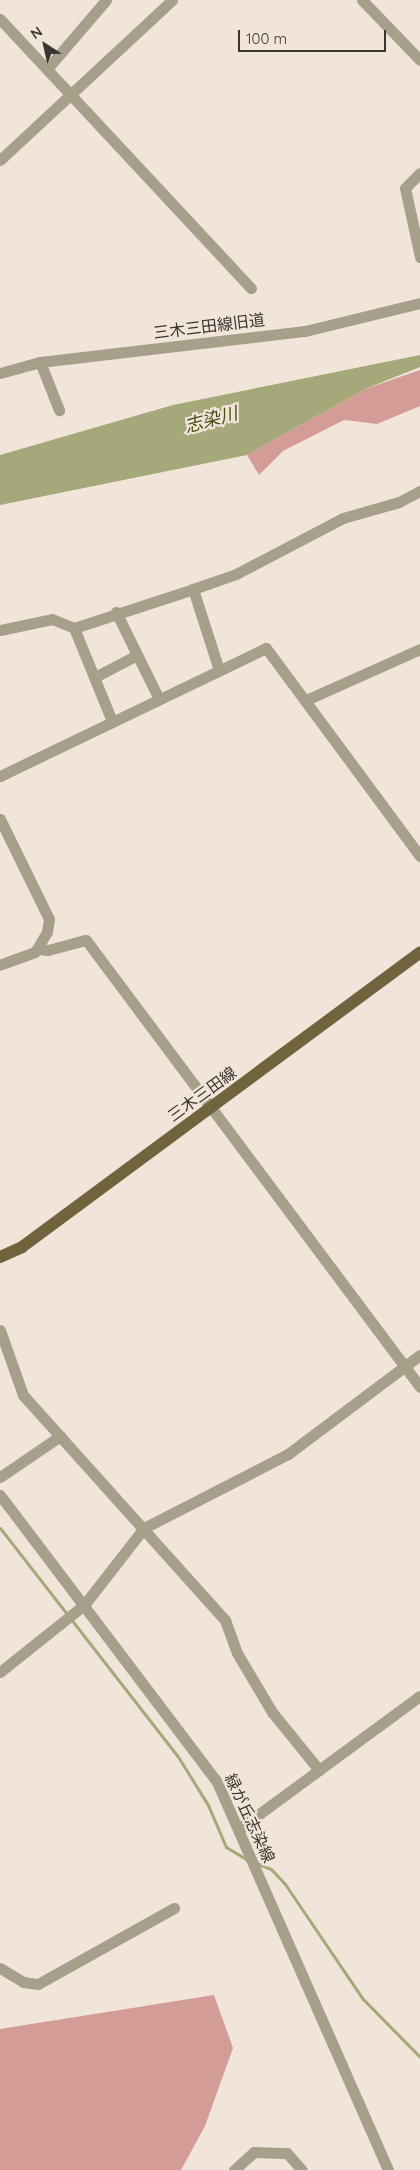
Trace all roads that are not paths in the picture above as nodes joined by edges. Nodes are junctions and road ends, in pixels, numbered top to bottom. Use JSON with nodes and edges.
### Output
{"nodes":[{"id":1,"x":106,"y":0,"type":"edge"},
{"id":2,"x":172,"y":0,"type":"edge"},
{"id":3,"x":362,"y":0,"type":"edge"},
{"id":4,"x":0,"y":19,"type":"edge"},
{"id":5,"x":420,"y":60,"type":"edge"},
{"id":6,"x":47,"y":69,"type":"junction"},
{"id":7,"x":70,"y":95,"type":"junction"},
{"id":8,"x":0,"y":160,"type":"edge"},
{"id":9,"x":420,"y":173,"type":"edge"},
{"id":10,"x":420,"y":257,"type":"edge"},
{"id":11,"x":251,"y":288,"type":"dead end"},
{"id":12,"x":420,"y":303,"type":"edge"},
{"id":13,"x":40,"y":362,"type":"junction"},
{"id":14,"x":0,"y":373,"type":"edge"},
{"id":15,"x":59,"y":410,"type":"dead end"},
{"id":16,"x":420,"y":491,"type":"edge"},
{"id":17,"x":194,"y":589,"type":"junction"},
{"id":18,"x":116,"y":612,"type":"junction"},
{"id":19,"x":74,"y":628,"type":"junction"},
{"id":20,"x":0,"y":630,"type":"edge"},
{"id":21,"x":420,"y":649,"type":"edge"},
{"id":22,"x":137,"y":655,"type":"junction"},
{"id":23,"x":218,"y":668,"type":"junction"},
{"id":24,"x":95,"y":677,"type":"junction"},
{"id":25,"x":158,"y":697,"type":"junction"},
{"id":26,"x":306,"y":700,"type":"junction"},
{"id":27,"x":112,"y":720,"type":"junction"},
{"id":28,"x":0,"y":776,"type":"edge"},
{"id":29,"x":0,"y":819,"type":"edge"},
{"id":30,"x":420,"y":856,"type":"edge"},
{"id":31,"x":38,"y":949,"type":"junction"},
{"id":32,"x":420,"y":953,"type":"edge"},
{"id":33,"x":0,"y":966,"type":"edge"},
{"id":34,"x":212,"y":1107,"type":"junction"},
{"id":35,"x":0,"y":1257,"type":"edge"},
{"id":36,"x":0,"y":1330,"type":"edge"},
{"id":37,"x":420,"y":1355,"type":"edge"},
{"id":38,"x":405,"y":1366,"type":"junction"},
{"id":39,"x":420,"y":1387,"type":"edge"},
{"id":40,"x":60,"y":1436,"type":"junction"},
{"id":41,"x":0,"y":1477,"type":"edge"},
{"id":42,"x":0,"y":1495,"type":"edge"},
{"id":43,"x":144,"y":1528,"type":"junction"},
{"id":44,"x":84,"y":1605,"type":"junction"},
{"id":45,"x":0,"y":1672,"type":"edge"},
{"id":46,"x":420,"y":1696,"type":"edge"},
{"id":47,"x":319,"y":1770,"type":"junction"},
{"id":48,"x":240,"y":1828,"type":"junction"},
{"id":49,"x":174,"y":1908,"type":"dead end"},
{"id":50,"x":0,"y":1968,"type":"edge"},
{"id":51,"x":234,"y":2170,"type":"edge"},
{"id":52,"x":302,"y":2170,"type":"edge"},
{"id":53,"x":388,"y":2170,"type":"edge"}],
"edges":[{"from":1,"to":6,"type":"street"},
{"from":2,"to":7,"type":"street"},
{"from":3,"to":5,"type":"street"},
{"from":4,"to":6,"type":"street"},
{"from":6,"to":7,"type":"street"},
{"from":7,"to":8,"type":"street"},
{"from":7,"to":11,"type":"street"},
{"from":9,"to":10,"type":"street"},
{"from":12,"to":13,"type":"street","name":"三木三田線旧道"},
{"from":13,"to":14,"type":"street","name":"三木三田線旧道"},
{"from":13,"to":15,"type":"street"},
{"from":16,"to":17,"type":"street"},
{"from":17,"to":18,"type":"street"},
{"from":17,"to":23,"type":"street"},
{"from":18,"to":19,"type":"street"},
{"from":18,"to":22,"type":"street"},
{"from":19,"to":20,"type":"street"},
{"from":19,"to":24,"type":"street"},
{"from":21,"to":26,"type":"street"},
{"from":22,"to":24,"type":"street"},
{"from":22,"to":25,"type":"street"},
{"from":23,"to":25,"type":"street"},
{"from":23,"to":26,"type":"street"},
{"from":24,"to":27,"type":"street"},
{"from":25,"to":27,"type":"street"},
{"from":26,"to":30,"type":"street"},
{"from":27,"to":28,"type":"street"},
{"from":29,"to":31,"type":"street"},
{"from":31,"to":33,"type":"street"},
{"from":31,"to":34,"type":"street"},
{"from":32,"to":34,"type":"main road","name":"三木三田線"},
{"from":34,"to":35,"type":"main road","name":"三木三田線"},
{"from":34,"to":38,"type":"street"},
{"from":36,"to":40,"type":"street"},
{"from":37,"to":38,"type":"street"},
{"from":38,"to":39,"type":"street"},
{"from":38,"to":43,"type":"street"},
{"from":40,"to":41,"type":"street"},
{"from":40,"to":43,"type":"street"},
{"from":42,"to":44,"type":"street","name":"緑が丘志染線"},
{"from":43,"to":44,"type":"street"},
{"from":43,"to":47,"type":"street"},
{"from":44,"to":45,"type":"street"},
{"from":44,"to":48,"type":"street","name":"緑が丘志染線"},
{"from":46,"to":47,"type":"street"},
{"from":47,"to":48,"type":"street"},
{"from":48,"to":53,"type":"street","name":"緑が丘志染線"},
{"from":49,"to":50,"type":"street"},
{"from":51,"to":52,"type":"street"}]}
